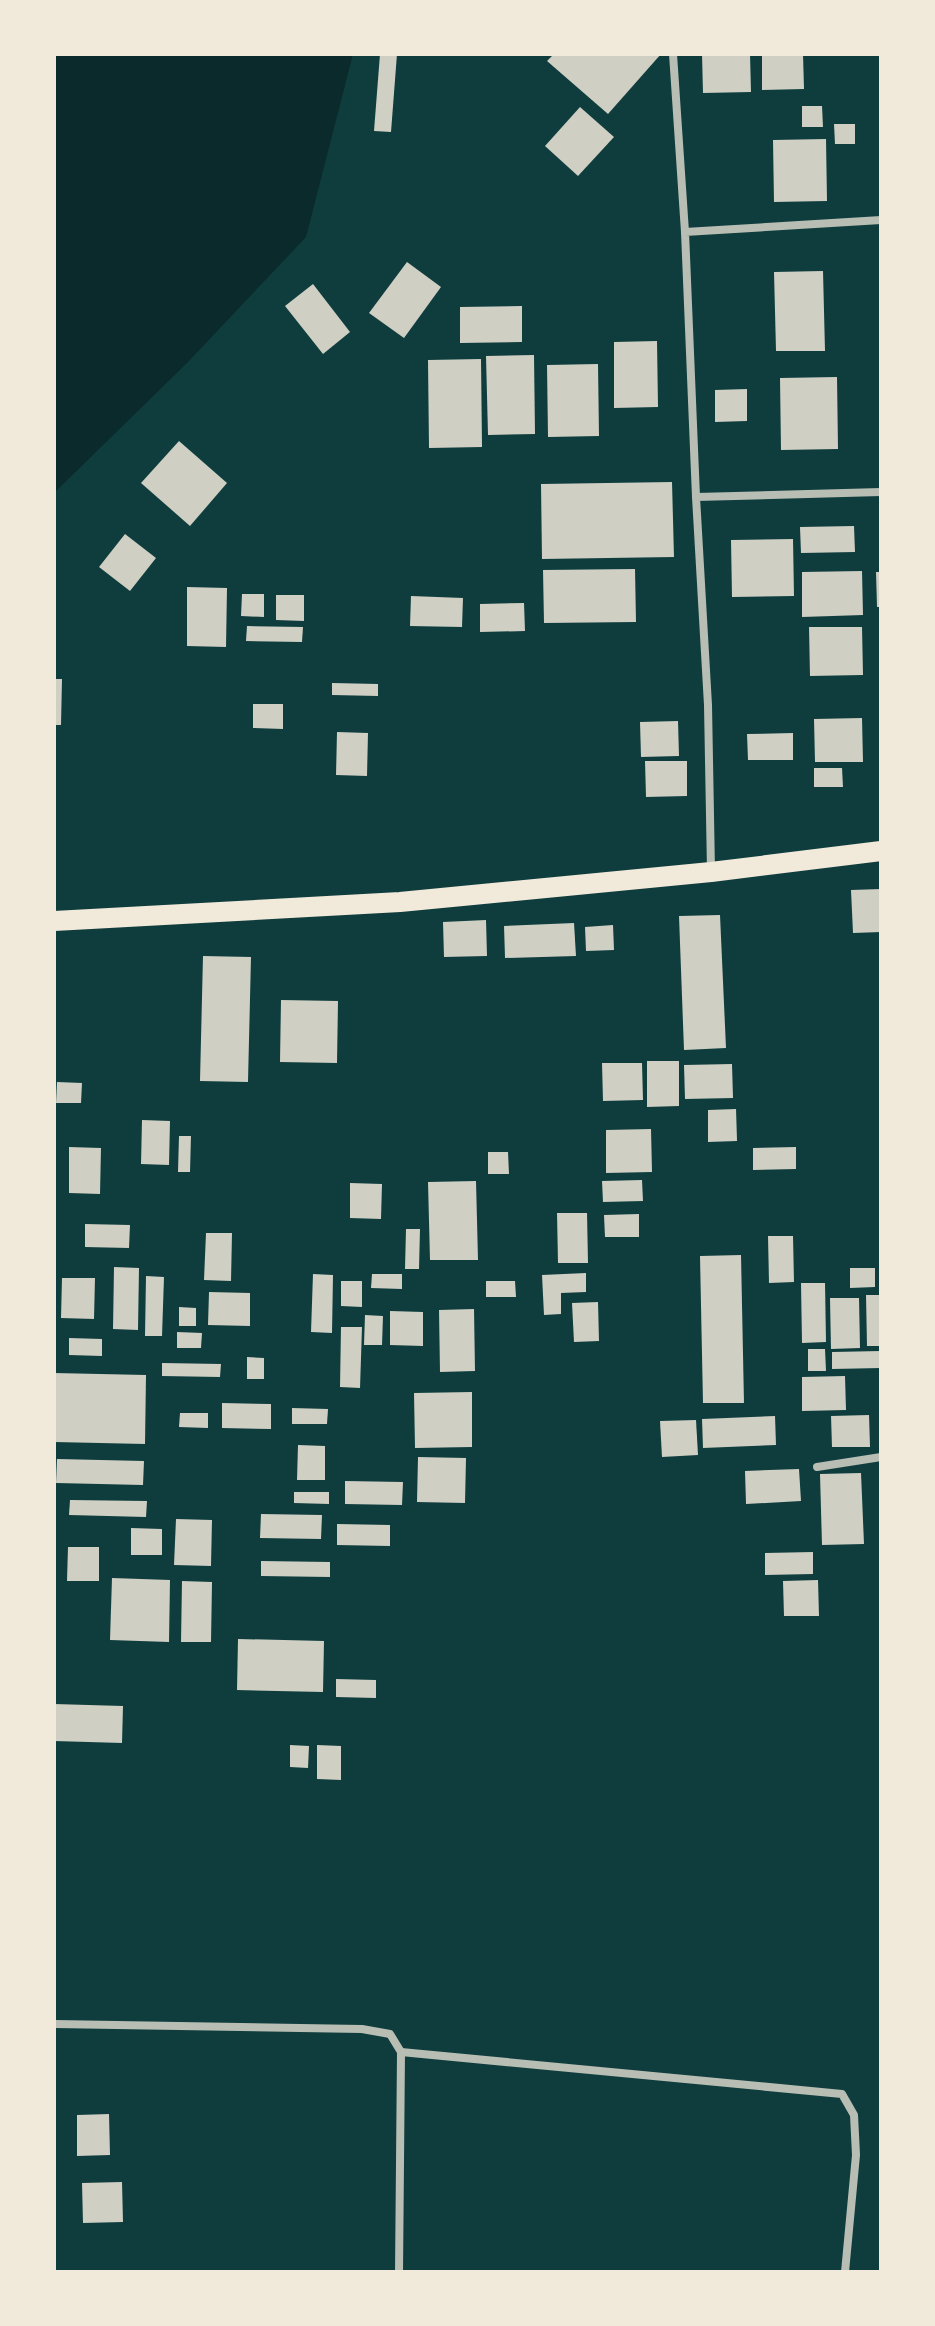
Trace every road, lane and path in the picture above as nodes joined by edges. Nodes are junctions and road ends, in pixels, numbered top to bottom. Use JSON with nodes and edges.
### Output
{"nodes":[{"id":1,"x":673,"y":54,"type":"edge"},
{"id":2,"x":881,"y":220,"type":"edge"},
{"id":3,"x":685,"y":232,"type":"junction"},
{"id":4,"x":881,"y":492,"type":"edge"},
{"id":5,"x":696,"y":497,"type":"junction"},
{"id":6,"x":881,"y":851,"type":"edge"},
{"id":7,"x":711,"y":872,"type":"junction"},
{"id":8,"x":54,"y":921,"type":"edge"},
{"id":9,"x":881,"y":1457,"type":"edge"},
{"id":10,"x":817,"y":1467,"type":"dead end"},
{"id":11,"x":54,"y":2024,"type":"edge"},
{"id":12,"x":401,"y":2052,"type":"junction"},
{"id":13,"x":399,"y":2272,"type":"edge"},
{"id":14,"x":845,"y":2272,"type":"edge"}],
"edges":[{"from":1,"to":3,"type":"street"},
{"from":2,"to":3,"type":"street"},
{"from":3,"to":5,"type":"street"},
{"from":4,"to":5,"type":"street"},
{"from":5,"to":7,"type":"street"},
{"from":6,"to":7,"type":"main road"},
{"from":7,"to":8,"type":"main road"},
{"from":9,"to":10,"type":"street"},
{"from":11,"to":12,"type":"street"},
{"from":12,"to":13,"type":"street"},
{"from":12,"to":14,"type":"street"}]}
